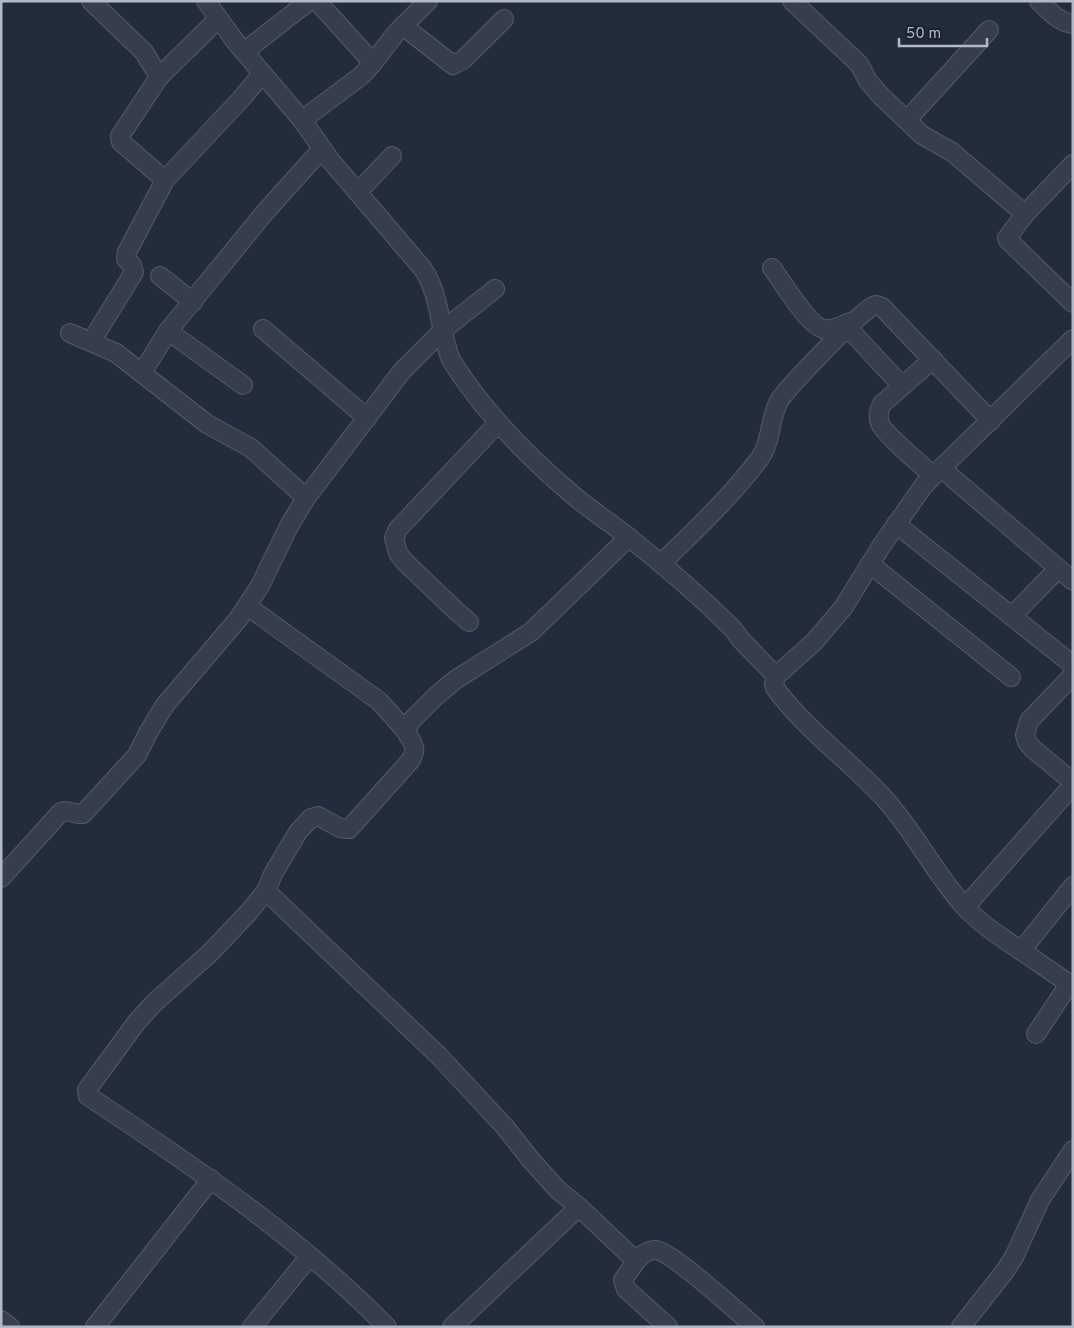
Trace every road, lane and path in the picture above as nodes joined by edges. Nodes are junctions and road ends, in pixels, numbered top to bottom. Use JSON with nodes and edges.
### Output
{"nodes":[{"id":1,"x":92,"y":1,"type":"edge"},
{"id":2,"x":206,"y":1,"type":"edge"},
{"id":3,"x":309,"y":1,"type":"edge"},
{"id":4,"x":317,"y":1,"type":"edge"},
{"id":5,"x":428,"y":1,"type":"edge"},
{"id":6,"x":792,"y":1,"type":"edge"},
{"id":7,"x":1038,"y":1,"type":"edge"},
{"id":8,"x":218,"y":19,"type":"junction"},
{"id":9,"x":504,"y":19,"type":"dead end"},
{"id":10,"x":1073,"y":24,"type":"edge"},
{"id":11,"x":403,"y":26,"type":"junction"},
{"id":12,"x":989,"y":30,"type":"dead end"},
{"id":13,"x":245,"y":51,"type":"junction"},
{"id":14,"x":374,"y":63,"type":"junction"},
{"id":15,"x":262,"y":74,"type":"junction"},
{"id":16,"x":159,"y":77,"type":"junction"},
{"id":17,"x":302,"y":120,"type":"junction"},
{"id":18,"x":907,"y":120,"type":"junction"},
{"id":19,"x":322,"y":149,"type":"junction"},
{"id":20,"x":392,"y":156,"type":"dead end"},
{"id":21,"x":1073,"y":164,"type":"edge"},
{"id":22,"x":165,"y":180,"type":"junction"},
{"id":23,"x":358,"y":192,"type":"junction"},
{"id":24,"x":1025,"y":214,"type":"junction"},
{"id":25,"x":772,"y":268,"type":"dead end"},
{"id":26,"x":160,"y":276,"type":"dead end"},
{"id":27,"x":495,"y":289,"type":"dead end"},
{"id":28,"x":193,"y":302,"type":"junction"},
{"id":29,"x":1073,"y":303,"type":"edge"},
{"id":30,"x":853,"y":323,"type":"junction"},
{"id":31,"x":263,"y":329,"type":"dead end"},
{"id":32,"x":443,"y":330,"type":"junction"},
{"id":33,"x":168,"y":331,"type":"junction"},
{"id":34,"x":70,"y":333,"type":"dead end"},
{"id":35,"x":1073,"y":339,"type":"edge"},
{"id":36,"x":91,"y":342,"type":"junction"},
{"id":37,"x":933,"y":359,"type":"junction"},
{"id":38,"x":142,"y":373,"type":"junction"},
{"id":39,"x":243,"y":385,"type":"dead end"},
{"id":40,"x":902,"y":386,"type":"junction"},
{"id":41,"x":367,"y":418,"type":"junction"},
{"id":42,"x":991,"y":420,"type":"junction"},
{"id":43,"x":498,"y":423,"type":"junction"},
{"id":44,"x":937,"y":472,"type":"junction"},
{"id":45,"x":306,"y":498,"type":"junction"},
{"id":46,"x":896,"y":524,"type":"junction"},
{"id":47,"x":629,"y":537,"type":"junction"},
{"id":48,"x":662,"y":564,"type":"junction"},
{"id":49,"x":870,"y":564,"type":"junction"},
{"id":50,"x":1058,"y":569,"type":"junction"},
{"id":51,"x":1073,"y":581,"type":"edge"},
{"id":52,"x":247,"y":606,"type":"junction"},
{"id":53,"x":1012,"y":616,"type":"junction"},
{"id":54,"x":469,"y":622,"type":"dead end"},
{"id":55,"x":1073,"y":665,"type":"edge"},
{"id":56,"x":776,"y":676,"type":"junction"},
{"id":57,"x":1011,"y":676,"type":"dead end"},
{"id":58,"x":1073,"y":676,"type":"edge"},
{"id":59,"x":406,"y":730,"type":"junction"},
{"id":60,"x":1073,"y":784,"type":"edge"},
{"id":61,"x":1,"y":878,"type":"edge"},
{"id":62,"x":1073,"y":886,"type":"edge"},
{"id":63,"x":266,"y":891,"type":"junction"},
{"id":64,"x":965,"y":906,"type":"junction"},
{"id":65,"x":1021,"y":951,"type":"junction"},
{"id":66,"x":1071,"y":985,"type":"edge"},
{"id":67,"x":1036,"y":1034,"type":"dead end"},
{"id":68,"x":1073,"y":1150,"type":"edge"},
{"id":69,"x":211,"y":1179,"type":"junction"},
{"id":70,"x":579,"y":1208,"type":"junction"},
{"id":71,"x":310,"y":1256,"type":"junction"},
{"id":72,"x":636,"y":1261,"type":"junction"},
{"id":73,"x":1,"y":1320,"type":"edge"},
{"id":74,"x":10,"y":1327,"type":"edge"},
{"id":75,"x":96,"y":1327,"type":"edge"},
{"id":76,"x":252,"y":1327,"type":"edge"},
{"id":77,"x":387,"y":1327,"type":"edge"},
{"id":78,"x":452,"y":1327,"type":"edge"},
{"id":79,"x":668,"y":1327,"type":"edge"},
{"id":80,"x":755,"y":1327,"type":"edge"},
{"id":81,"x":961,"y":1327,"type":"edge"}],
"edges":[{"from":1,"to":16,"type":"street"},
{"from":2,"to":8,"type":"street"},
{"from":3,"to":13,"type":"street"},
{"from":4,"to":14,"type":"street"},
{"from":5,"to":11,"type":"street"},
{"from":6,"to":18,"type":"street"},
{"from":7,"to":10,"type":"street"},
{"from":8,"to":13,"type":"street"},
{"from":8,"to":16,"type":"street"},
{"from":9,"to":11,"type":"street"},
{"from":11,"to":14,"type":"street"},
{"from":12,"to":18,"type":"street"},
{"from":13,"to":15,"type":"street"},
{"from":14,"to":17,"type":"street"},
{"from":15,"to":17,"type":"street"},
{"from":15,"to":22,"type":"street"},
{"from":16,"to":22,"type":"street"},
{"from":17,"to":19,"type":"street"},
{"from":18,"to":24,"type":"street"},
{"from":19,"to":23,"type":"street"},
{"from":19,"to":28,"type":"street"},
{"from":20,"to":23,"type":"street"},
{"from":21,"to":24,"type":"street"},
{"from":22,"to":36,"type":"street"},
{"from":23,"to":32,"type":"street"},
{"from":24,"to":29,"type":"street"},
{"from":25,"to":30,"type":"street"},
{"from":26,"to":28,"type":"street"},
{"from":27,"to":32,"type":"street"},
{"from":28,"to":33,"type":"street"},
{"from":30,"to":37,"type":"street"},
{"from":30,"to":40,"type":"street"},
{"from":30,"to":48,"type":"street"},
{"from":31,"to":41,"type":"street"},
{"from":32,"to":41,"type":"street"},
{"from":32,"to":43,"type":"street"},
{"from":33,"to":38,"type":"street"},
{"from":33,"to":39,"type":"street"},
{"from":34,"to":36,"type":"street"},
{"from":35,"to":42,"type":"street"},
{"from":36,"to":38,"type":"street"},
{"from":37,"to":40,"type":"street"},
{"from":37,"to":42,"type":"street"},
{"from":38,"to":45,"type":"street"},
{"from":40,"to":44,"type":"street"},
{"from":41,"to":45,"type":"street"},
{"from":42,"to":44,"type":"street"},
{"from":43,"to":47,"type":"street"},
{"from":43,"to":54,"type":"street"},
{"from":44,"to":46,"type":"street"},
{"from":44,"to":50,"type":"street"},
{"from":45,"to":52,"type":"street"},
{"from":46,"to":49,"type":"street"},
{"from":46,"to":53,"type":"street"},
{"from":47,"to":48,"type":"street"},
{"from":47,"to":59,"type":"street"},
{"from":48,"to":56,"type":"street"},
{"from":49,"to":56,"type":"street"},
{"from":49,"to":57,"type":"street"},
{"from":50,"to":51,"type":"street"},
{"from":50,"to":53,"type":"street"},
{"from":52,"to":59,"type":"street"},
{"from":52,"to":61,"type":"street"},
{"from":53,"to":55,"type":"street"},
{"from":56,"to":64,"type":"street"},
{"from":58,"to":60,"type":"street"},
{"from":59,"to":63,"type":"street"},
{"from":60,"to":64,"type":"street"},
{"from":62,"to":65,"type":"street"},
{"from":63,"to":69,"type":"street"},
{"from":63,"to":70,"type":"street"},
{"from":64,"to":65,"type":"street"},
{"from":65,"to":66,"type":"street"},
{"from":66,"to":67,"type":"street"},
{"from":68,"to":81,"type":"street"},
{"from":69,"to":71,"type":"street"},
{"from":69,"to":75,"type":"street"},
{"from":70,"to":72,"type":"street"},
{"from":70,"to":78,"type":"street"},
{"from":71,"to":76,"type":"street"},
{"from":71,"to":77,"type":"street"},
{"from":72,"to":79,"type":"street"},
{"from":72,"to":80,"type":"street"},
{"from":73,"to":74,"type":"street"}]}
